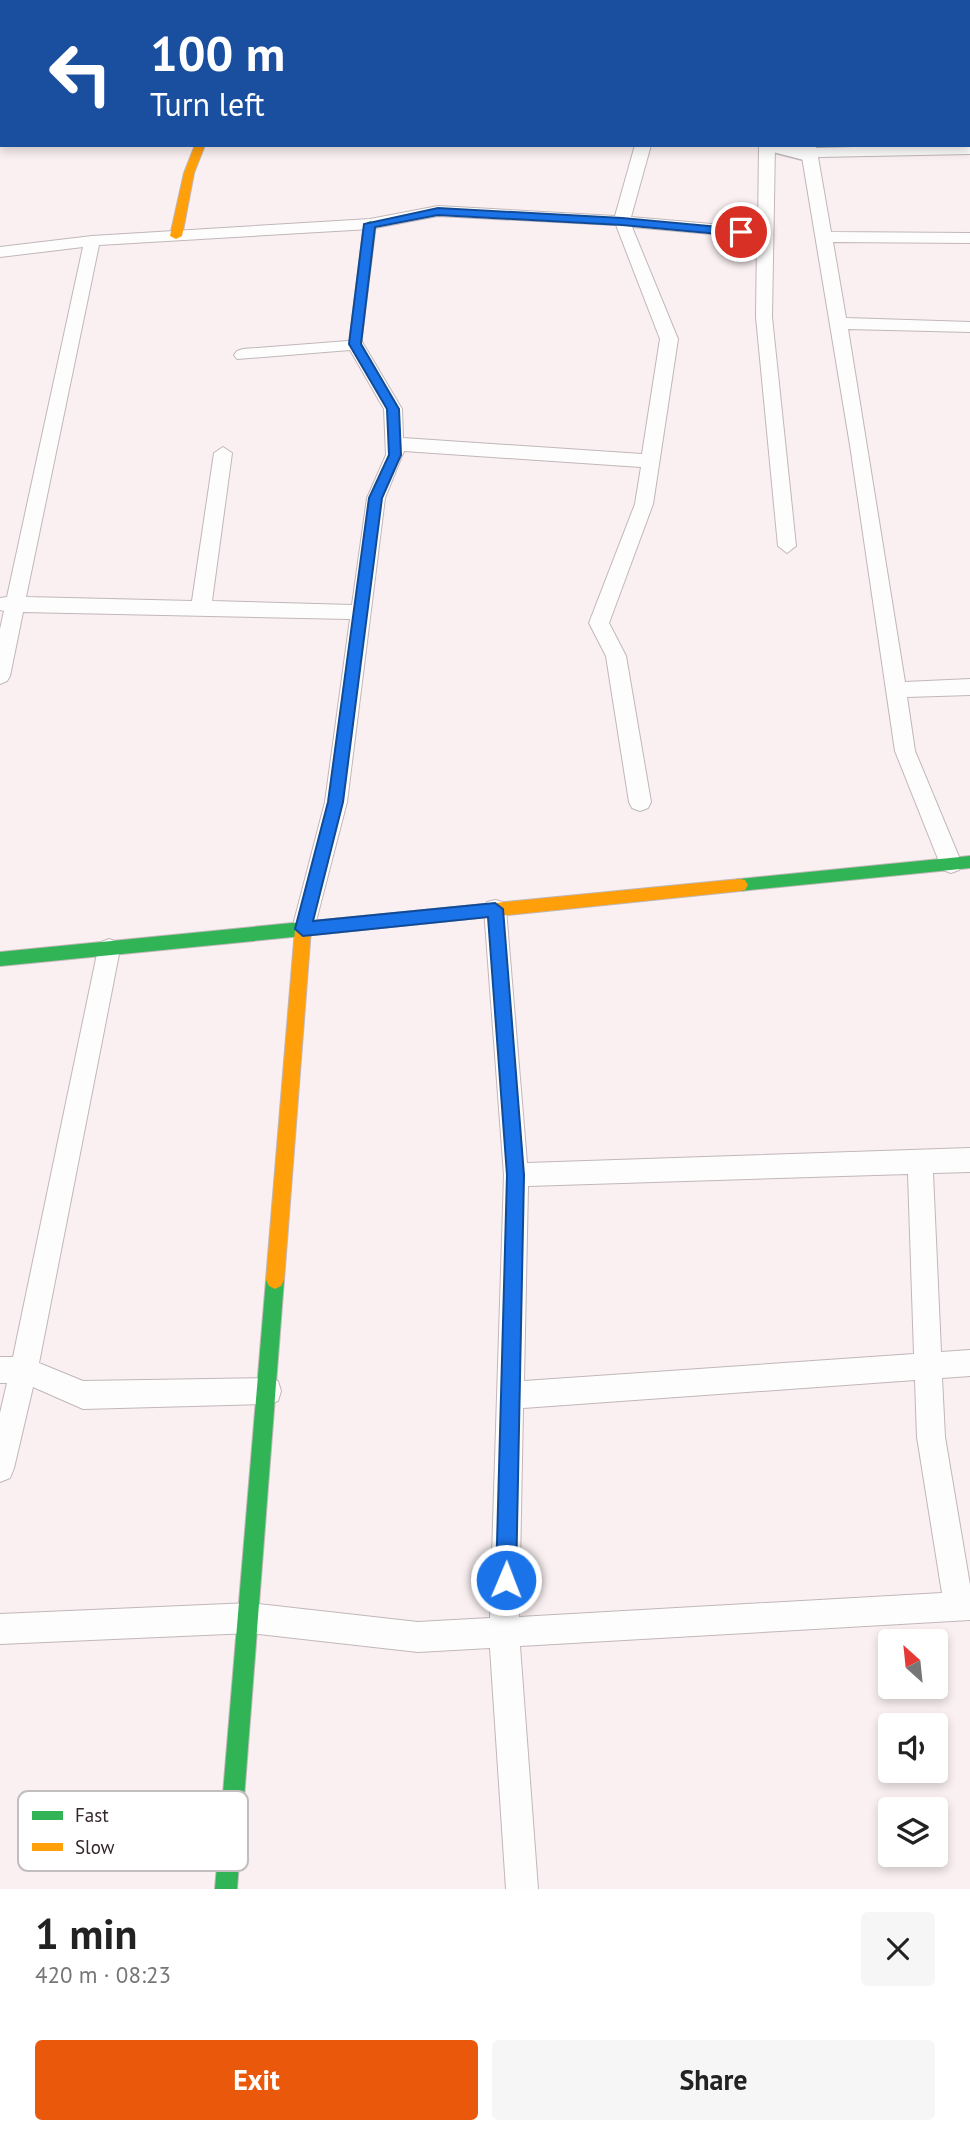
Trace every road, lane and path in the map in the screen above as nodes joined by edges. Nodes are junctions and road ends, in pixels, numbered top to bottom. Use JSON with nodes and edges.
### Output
{"nodes":[{"id":1,"x":199,"y":147,"type":"edge"},
{"id":2,"x":642,"y":147,"type":"edge"},
{"id":3,"x":767,"y":147,"type":"edge"},
{"id":4,"x":808,"y":149,"type":"edge"},
{"id":5,"x":970,"y":149,"type":"edge"},
{"id":6,"x":622,"y":221,"type":"junction"},
{"id":7,"x":370,"y":224,"type":"junction"},
{"id":8,"x":765,"y":234,"type":"junction"},
{"id":9,"x":176,"y":236,"type":"junction"},
{"id":10,"x":822,"y":237,"type":"junction"},
{"id":11,"x":970,"y":238,"type":"edge"},
{"id":12,"x":92,"y":241,"type":"junction"},
{"id":13,"x":0,"y":252,"type":"edge"},
{"id":14,"x":838,"y":323,"type":"junction"},
{"id":15,"x":970,"y":327,"type":"edge"},
{"id":16,"x":355,"y":344,"type":"junction"},
{"id":17,"x":243,"y":355,"type":"dead end"},
{"id":18,"x":395,"y":444,"type":"junction"},
{"id":19,"x":223,"y":453,"type":"dead end"},
{"id":20,"x":650,"y":461,"type":"junction"},
{"id":21,"x":787,"y":546,"type":"dead end"},
{"id":22,"x":8,"y":604,"type":"edge"},
{"id":23,"x":201,"y":608,"type":"junction"},
{"id":24,"x":361,"y":612,"type":"junction"},
{"id":25,"x":0,"y":676,"type":"edge"},
{"id":26,"x":970,"y":687,"type":"edge"},
{"id":27,"x":896,"y":690,"type":"junction"},
{"id":28,"x":640,"y":802,"type":"dead end"},
{"id":29,"x":960,"y":863,"type":"edge"},
{"id":30,"x":495,"y":909,"type":"junction"},
{"id":31,"x":303,"y":929,"type":"junction"},
{"id":32,"x":108,"y":948,"type":"junction"},
{"id":33,"x":0,"y":959,"type":"edge"},
{"id":34,"x":970,"y":1160,"type":"edge"},
{"id":35,"x":920,"y":1164,"type":"junction"},
{"id":36,"x":516,"y":1175,"type":"junction"},
{"id":37,"x":970,"y":1363,"type":"edge"},
{"id":38,"x":928,"y":1366,"type":"junction"},
{"id":39,"x":12,"y":1370,"type":"edge"},
{"id":40,"x":268,"y":1391,"type":"junction"},
{"id":41,"x":510,"y":1395,"type":"junction"},
{"id":42,"x":0,"y":1468,"type":"edge"},
{"id":43,"x":964,"y":1606,"type":"edge"},
{"id":44,"x":250,"y":1618,"type":"junction"},
{"id":45,"x":0,"y":1629,"type":"edge"},
{"id":46,"x":504,"y":1632,"type":"junction"},
{"id":47,"x":235,"y":1791,"type":"edge"},
{"id":48,"x":228,"y":1871,"type":"edge"},
{"id":49,"x":226,"y":1889,"type":"edge"},
{"id":50,"x":522,"y":1889,"type":"edge"}],
"edges":[{"from":1,"to":9,"type":"street"},
{"from":2,"to":6,"type":"lane"},
{"from":3,"to":8,"type":"lane"},
{"from":4,"to":5,"type":"lane"},
{"from":4,"to":10,"type":"lane"},
{"from":6,"to":7,"type":"lane"},
{"from":6,"to":8,"type":"lane"},
{"from":6,"to":20,"type":"lane"},
{"from":7,"to":9,"type":"lane"},
{"from":7,"to":16,"type":"street"},
{"from":8,"to":21,"type":"lane"},
{"from":9,"to":12,"type":"lane"},
{"from":10,"to":11,"type":"lane"},
{"from":10,"to":14,"type":"lane"},
{"from":12,"to":13,"type":"lane"},
{"from":12,"to":22,"type":"lane"},
{"from":14,"to":15,"type":"lane"},
{"from":14,"to":27,"type":"lane"},
{"from":16,"to":17,"type":"lane"},
{"from":16,"to":18,"type":"lane"},
{"from":18,"to":20,"type":"lane"},
{"from":18,"to":24,"type":"lane"},
{"from":19,"to":23,"type":"lane"},
{"from":20,"to":28,"type":"lane"},
{"from":22,"to":23,"type":"lane"},
{"from":22,"to":25,"type":"lane"},
{"from":23,"to":24,"type":"lane"},
{"from":24,"to":31,"type":"lane"},
{"from":26,"to":27,"type":"lane"},
{"from":27,"to":29,"type":"lane"},
{"from":29,"to":30,"type":"street"},
{"from":30,"to":31,"type":"street"},
{"from":30,"to":36,"type":"lane"},
{"from":31,"to":32,"type":"street"},
{"from":31,"to":40,"type":"street"},
{"from":32,"to":33,"type":"street"},
{"from":32,"to":39,"type":"lane"},
{"from":34,"to":35,"type":"lane"},
{"from":35,"to":36,"type":"lane"},
{"from":35,"to":38,"type":"lane"},
{"from":36,"to":41,"type":"lane"},
{"from":37,"to":38,"type":"lane"},
{"from":38,"to":41,"type":"lane"},
{"from":38,"to":43,"type":"lane"},
{"from":39,"to":40,"type":"lane"},
{"from":39,"to":42,"type":"lane"},
{"from":40,"to":44,"type":"street"},
{"from":41,"to":46,"type":"lane"},
{"from":43,"to":46,"type":"lane"},
{"from":44,"to":45,"type":"lane"},
{"from":44,"to":46,"type":"lane"},
{"from":44,"to":47,"type":"street"},
{"from":46,"to":50,"type":"lane"},
{"from":48,"to":49,"type":"street"}]}
